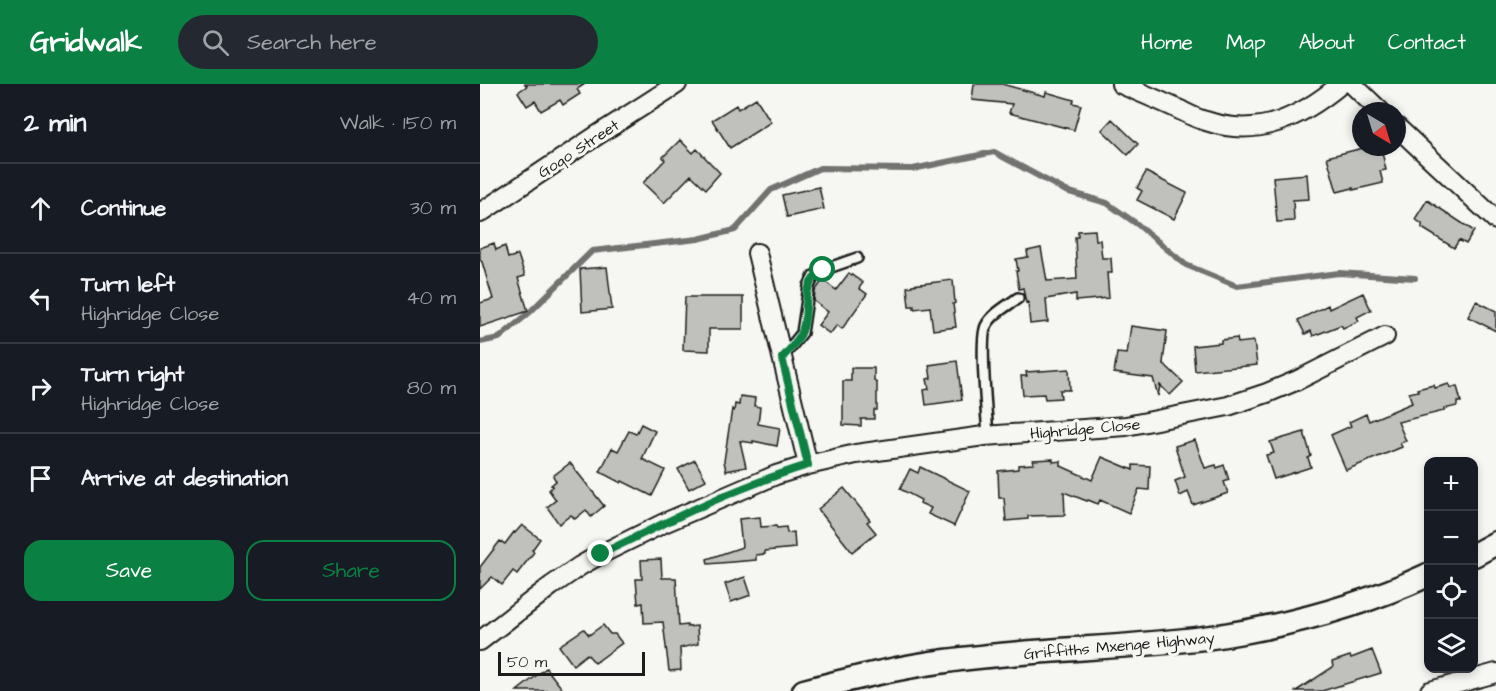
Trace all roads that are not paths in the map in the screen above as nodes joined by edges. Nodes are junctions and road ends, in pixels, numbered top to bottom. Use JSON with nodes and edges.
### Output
{"nodes":[{"id":1,"x":677,"y":84,"type":"edge"},
{"id":2,"x":1121,"y":84,"type":"edge"},
{"id":3,"x":1341,"y":84,"type":"edge"},
{"id":4,"x":1352,"y":84,"type":"edge"},
{"id":5,"x":1371,"y":102,"type":"edge"},
{"id":6,"x":1406,"y":135,"type":"edge"},
{"id":7,"x":480,"y":213,"type":"edge"},
{"id":8,"x":1496,"y":220,"type":"edge"},
{"id":9,"x":757,"y":253,"type":"dead end"},
{"id":10,"x":857,"y":258,"type":"dead end"},
{"id":11,"x":1018,"y":298,"type":"dead end"},
{"id":12,"x":1385,"y":336,"type":"dead end"},
{"id":13,"x":782,"y":358,"type":"junction"},
{"id":14,"x":988,"y":436,"type":"junction"},
{"id":15,"x":808,"y":465,"type":"junction"},
{"id":16,"x":1496,"y":543,"type":"edge"},
{"id":17,"x":1478,"y":552,"type":"edge"},
{"id":18,"x":1424,"y":577,"type":"edge"},
{"id":19,"x":480,"y":641,"type":"edge"},
{"id":20,"x":1496,"y":673,"type":"edge"},
{"id":21,"x":804,"y":691,"type":"edge"},
{"id":22,"x":1431,"y":691,"type":"edge"}],
"edges":[{"from":1,"to":7,"type":"street","name":"Goqo Street"},
{"from":2,"to":3,"type":"street"},
{"from":4,"to":5,"type":"street"},
{"from":6,"to":8,"type":"street"},
{"from":9,"to":13,"type":"street"},
{"from":10,"to":13,"type":"lane"},
{"from":11,"to":14,"type":"lane"},
{"from":12,"to":14,"type":"street","name":"Highridge Close"},
{"from":13,"to":15,"type":"street"},
{"from":14,"to":15,"type":"street","name":"Highridge Close"},
{"from":15,"to":19,"type":"street","name":"Highridge Close"},
{"from":16,"to":17,"type":"street"},
{"from":18,"to":21,"type":"street","name":"Griffiths Mxenge Highway"},
{"from":20,"to":22,"type":"street"}]}
